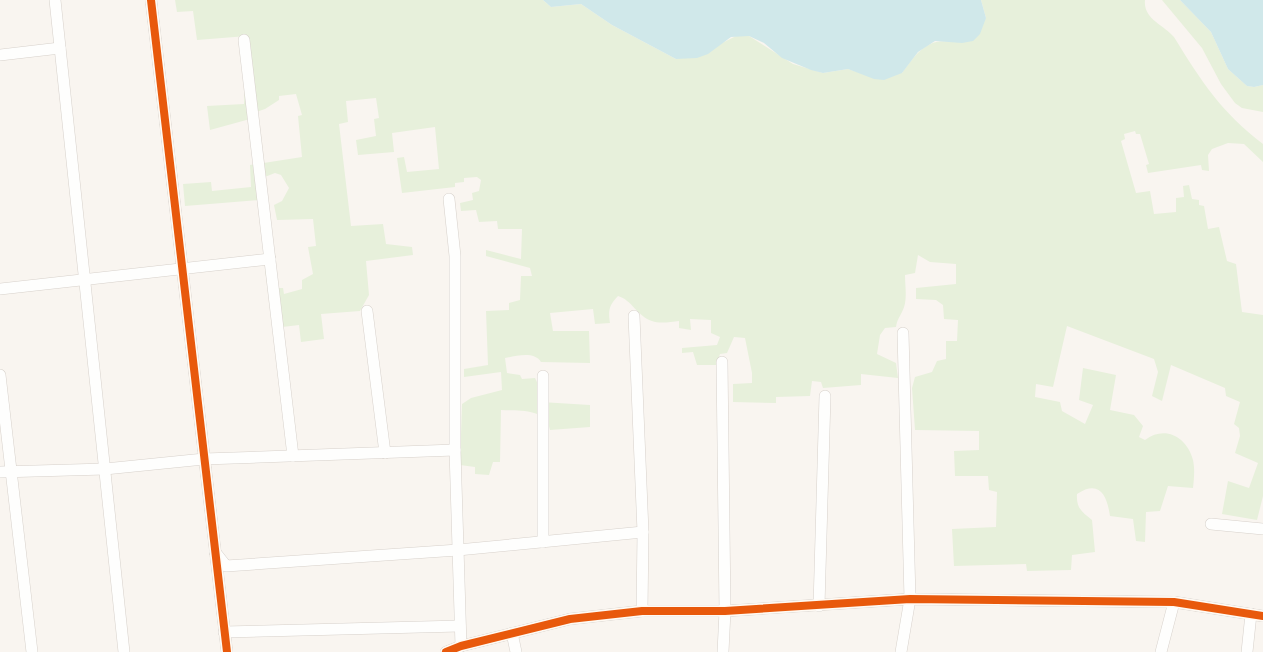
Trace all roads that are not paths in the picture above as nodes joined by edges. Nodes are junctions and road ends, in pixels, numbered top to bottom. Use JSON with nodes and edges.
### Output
{"nodes":[{"id":1,"x":55,"y":0,"type":"edge"},
{"id":2,"x":151,"y":0,"type":"edge"},
{"id":3,"x":244,"y":40,"type":"dead end"},
{"id":4,"x":60,"y":48,"type":"junction"},
{"id":5,"x":0,"y":55,"type":"edge"},
{"id":6,"x":449,"y":199,"type":"dead end"},
{"id":7,"x":270,"y":259,"type":"junction"},
{"id":8,"x":182,"y":269,"type":"junction"},
{"id":9,"x":84,"y":280,"type":"junction"},
{"id":10,"x":0,"y":289,"type":"edge"},
{"id":11,"x":367,"y":311,"type":"dead end"},
{"id":12,"x":634,"y":316,"type":"dead end"},
{"id":13,"x":903,"y":333,"type":"dead end"},
{"id":14,"x":722,"y":362,"type":"dead end"},
{"id":15,"x":0,"y":375,"type":"edge"},
{"id":16,"x":544,"y":376,"type":"dead end"},
{"id":17,"x":826,"y":396,"type":"dead end"},
{"id":18,"x":456,"y":450,"type":"junction"},
{"id":19,"x":385,"y":453,"type":"junction"},
{"id":20,"x":293,"y":456,"type":"junction"},
{"id":21,"x":204,"y":459,"type":"junction"},
{"id":22,"x":105,"y":469,"type":"junction"},
{"id":23,"x":6,"y":472,"type":"edge"},
{"id":24,"x":1211,"y":524,"type":"dead end"},
{"id":25,"x":1263,"y":530,"type":"edge"},
{"id":26,"x":643,"y":532,"type":"junction"},
{"id":27,"x":543,"y":542,"type":"junction"},
{"id":28,"x":458,"y":550,"type":"junction"},
{"id":29,"x":215,"y":552,"type":"junction"},
{"id":30,"x":910,"y":599,"type":"junction"},
{"id":31,"x":1174,"y":602,"type":"junction"},
{"id":32,"x":819,"y":606,"type":"junction"},
{"id":33,"x":642,"y":611,"type":"junction"},
{"id":34,"x":725,"y":612,"type":"junction"},
{"id":35,"x":1251,"y":614,"type":"junction"},
{"id":36,"x":1263,"y":616,"type":"edge"},
{"id":37,"x":460,"y":626,"type":"junction"},
{"id":38,"x":224,"y":632,"type":"junction"},
{"id":39,"x":512,"y":633,"type":"junction"},
{"id":40,"x":453,"y":650,"type":"edge"},
{"id":41,"x":32,"y":652,"type":"edge"},
{"id":42,"x":124,"y":652,"type":"edge"},
{"id":43,"x":227,"y":652,"type":"edge"},
{"id":44,"x":516,"y":652,"type":"edge"},
{"id":45,"x":723,"y":652,"type":"edge"},
{"id":46,"x":901,"y":652,"type":"edge"},
{"id":47,"x":1161,"y":652,"type":"edge"},
{"id":48,"x":1247,"y":652,"type":"edge"}],
"edges":[{"from":1,"to":4,"type":"street"},
{"from":2,"to":8,"type":"street"},
{"from":3,"to":7,"type":"street"},
{"from":4,"to":5,"type":"street"},
{"from":4,"to":9,"type":"street"},
{"from":6,"to":18,"type":"street"},
{"from":7,"to":8,"type":"street"},
{"from":7,"to":20,"type":"street"},
{"from":8,"to":9,"type":"street"},
{"from":8,"to":21,"type":"street"},
{"from":9,"to":10,"type":"street"},
{"from":9,"to":22,"type":"street"},
{"from":11,"to":19,"type":"street"},
{"from":12,"to":26,"type":"street"},
{"from":13,"to":30,"type":"street"},
{"from":14,"to":34,"type":"street"},
{"from":15,"to":23,"type":"street"},
{"from":16,"to":27,"type":"street"},
{"from":17,"to":32,"type":"street"},
{"from":18,"to":19,"type":"street"},
{"from":18,"to":28,"type":"street"},
{"from":19,"to":20,"type":"street"},
{"from":20,"to":21,"type":"street"},
{"from":21,"to":22,"type":"street"},
{"from":21,"to":29,"type":"street"},
{"from":22,"to":23,"type":"street"},
{"from":22,"to":42,"type":"street"},
{"from":23,"to":41,"type":"street"},
{"from":24,"to":25,"type":"street"},
{"from":26,"to":27,"type":"street"},
{"from":26,"to":33,"type":"street"},
{"from":27,"to":28,"type":"street"},
{"from":28,"to":29,"type":"street"},
{"from":28,"to":37,"type":"street"},
{"from":29,"to":38,"type":"street"},
{"from":30,"to":31,"type":"street"},
{"from":30,"to":32,"type":"street"},
{"from":30,"to":46,"type":"street"},
{"from":31,"to":35,"type":"street"},
{"from":31,"to":47,"type":"street"},
{"from":32,"to":34,"type":"street"},
{"from":33,"to":34,"type":"street"},
{"from":33,"to":39,"type":"street"},
{"from":34,"to":45,"type":"street"},
{"from":35,"to":36,"type":"street"},
{"from":35,"to":48,"type":"street"},
{"from":37,"to":38,"type":"street"},
{"from":37,"to":40,"type":"street"},
{"from":38,"to":43,"type":"street"},
{"from":39,"to":40,"type":"street"},
{"from":39,"to":44,"type":"street"}]}
